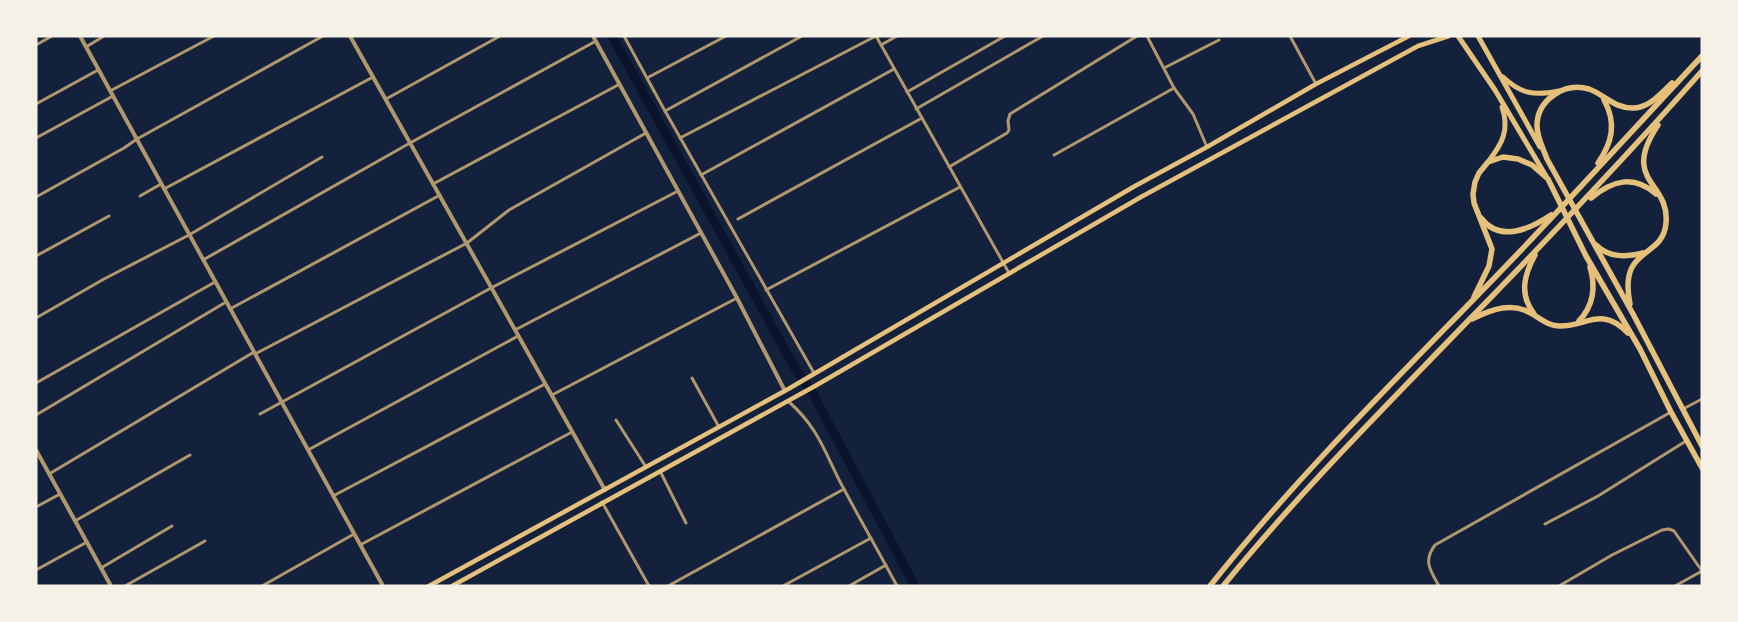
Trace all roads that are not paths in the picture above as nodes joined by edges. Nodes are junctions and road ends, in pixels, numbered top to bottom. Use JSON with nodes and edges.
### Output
{"nodes":[{"id":1,"x":52,"y":36,"type":"edge"},
{"id":2,"x":80,"y":36,"type":"edge"},
{"id":3,"x":104,"y":36,"type":"edge"},
{"id":4,"x":214,"y":36,"type":"edge"},
{"id":5,"x":323,"y":36,"type":"edge"},
{"id":6,"x":350,"y":36,"type":"edge"},
{"id":7,"x":500,"y":36,"type":"edge"},
{"id":8,"x":593,"y":36,"type":"edge"},
{"id":9,"x":624,"y":36,"type":"edge"},
{"id":10,"x":726,"y":36,"type":"edge"},
{"id":11,"x":802,"y":36,"type":"edge"},
{"id":12,"x":876,"y":36,"type":"edge"},
{"id":13,"x":898,"y":36,"type":"edge"},
{"id":14,"x":1006,"y":36,"type":"edge"},
{"id":15,"x":1043,"y":36,"type":"edge"},
{"id":16,"x":1138,"y":36,"type":"edge"},
{"id":17,"x":1146,"y":36,"type":"edge"},
{"id":18,"x":1290,"y":36,"type":"edge"},
{"id":19,"x":1409,"y":36,"type":"edge"},
{"id":20,"x":1450,"y":36,"type":"edge"},
{"id":21,"x":1458,"y":36,"type":"edge"},
{"id":22,"x":1478,"y":36,"type":"edge"},
{"id":23,"x":1219,"y":40,"type":"dead end"},
{"id":24,"x":596,"y":41,"type":"junction"},
{"id":25,"x":36,"y":44,"type":"edge"},
{"id":26,"x":881,"y":45,"type":"junction"},
{"id":27,"x":86,"y":47,"type":"junction"},
{"id":28,"x":1702,"y":56,"type":"edge"},
{"id":29,"x":1164,"y":68,"type":"junction"},
{"id":30,"x":894,"y":69,"type":"junction"},
{"id":31,"x":98,"y":70,"type":"junction"},
{"id":32,"x":1702,"y":71,"type":"edge"},
{"id":33,"x":1499,"y":73,"type":"junction"},
{"id":34,"x":373,"y":77,"type":"junction"},
{"id":35,"x":647,"y":78,"type":"junction"},
{"id":36,"x":1316,"y":84,"type":"junction"},
{"id":37,"x":618,"y":85,"type":"junction"},
{"id":38,"x":1174,"y":88,"type":"junction"},
{"id":39,"x":1495,"y":90,"type":"junction"},
{"id":40,"x":110,"y":91,"type":"junction"},
{"id":41,"x":1559,"y":91,"type":"junction"},
{"id":42,"x":907,"y":92,"type":"junction"},
{"id":43,"x":113,"y":96,"type":"junction"},
{"id":44,"x":1603,"y":98,"type":"junction"},
{"id":45,"x":386,"y":99,"type":"junction"},
{"id":46,"x":36,"y":104,"type":"edge"},
{"id":47,"x":916,"y":109,"type":"junction"},
{"id":48,"x":1667,"y":110,"type":"junction"},
{"id":49,"x":664,"y":111,"type":"junction"},
{"id":50,"x":922,"y":118,"type":"junction"},
{"id":51,"x":646,"y":133,"type":"junction"},
{"id":52,"x":36,"y":138,"type":"edge"},
{"id":53,"x":680,"y":138,"type":"junction"},
{"id":54,"x":137,"y":139,"type":"junction"},
{"id":55,"x":410,"y":142,"type":"junction"},
{"id":56,"x":1208,"y":147,"type":"junction"},
{"id":57,"x":1054,"y":155,"type":"dead end"},
{"id":58,"x":322,"y":157,"type":"dead end"},
{"id":59,"x":1547,"y":159,"type":"junction"},
{"id":60,"x":1488,"y":162,"type":"junction"},
{"id":61,"x":949,"y":167,"type":"junction"},
{"id":62,"x":701,"y":175,"type":"junction"},
{"id":63,"x":1587,"y":179,"type":"junction"},
{"id":64,"x":1549,"y":182,"type":"junction"},
{"id":65,"x":161,"y":184,"type":"junction"},
{"id":66,"x":433,"y":184,"type":"junction"},
{"id":67,"x":961,"y":187,"type":"junction"},
{"id":68,"x":164,"y":189,"type":"junction"},
{"id":69,"x":678,"y":191,"type":"junction"},
{"id":70,"x":140,"y":196,"type":"dead end"},
{"id":71,"x":440,"y":196,"type":"junction"},
{"id":72,"x":36,"y":197,"type":"edge"},
{"id":73,"x":1662,"y":201,"type":"junction"},
{"id":74,"x":1563,"y":206,"type":"junction"},
{"id":75,"x":1579,"y":207,"type":"junction"},
{"id":76,"x":1477,"y":212,"type":"junction"},
{"id":77,"x":109,"y":216,"type":"dead end"},
{"id":78,"x":738,"y":219,"type":"dead end"},
{"id":79,"x":702,"y":233,"type":"junction"},
{"id":80,"x":189,"y":235,"type":"junction"},
{"id":81,"x":1591,"y":240,"type":"junction"},
{"id":82,"x":467,"y":244,"type":"junction"},
{"id":83,"x":1540,"y":246,"type":"junction"},
{"id":84,"x":1643,"y":253,"type":"junction"},
{"id":85,"x":36,"y":256,"type":"edge"},
{"id":86,"x":1586,"y":256,"type":"junction"},
{"id":87,"x":203,"y":260,"type":"junction"},
{"id":88,"x":1003,"y":263,"type":"junction"},
{"id":89,"x":1009,"y":273,"type":"junction"},
{"id":90,"x":215,"y":282,"type":"junction"},
{"id":91,"x":491,"y":288,"type":"junction"},
{"id":92,"x":766,"y":290,"type":"junction"},
{"id":93,"x":737,"y":298,"type":"junction"},
{"id":94,"x":1472,"y":301,"type":"junction"},
{"id":95,"x":226,"y":302,"type":"junction"},
{"id":96,"x":230,"y":308,"type":"junction"},
{"id":97,"x":1633,"y":314,"type":"junction"},
{"id":98,"x":1535,"y":315,"type":"junction"},
{"id":99,"x":36,"y":318,"type":"edge"},
{"id":100,"x":1468,"y":322,"type":"junction"},
{"id":101,"x":1578,"y":322,"type":"junction"},
{"id":102,"x":515,"y":330,"type":"junction"},
{"id":103,"x":518,"y":336,"type":"junction"},
{"id":104,"x":1640,"y":349,"type":"junction"},
{"id":105,"x":254,"y":353,"type":"junction"},
{"id":106,"x":813,"y":374,"type":"junction"},
{"id":107,"x":692,"y":378,"type":"dead end"},
{"id":108,"x":36,"y":384,"type":"edge"},
{"id":109,"x":545,"y":384,"type":"junction"},
{"id":110,"x":787,"y":389,"type":"junction"},
{"id":111,"x":551,"y":395,"type":"junction"},
{"id":112,"x":1702,"y":398,"type":"edge"},
{"id":113,"x":788,"y":401,"type":"junction"},
{"id":114,"x":282,"y":403,"type":"junction"},
{"id":115,"x":1682,"y":409,"type":"junction"},
{"id":116,"x":1671,"y":412,"type":"junction"},
{"id":117,"x":260,"y":414,"type":"dead end"},
{"id":118,"x":36,"y":415,"type":"edge"},
{"id":119,"x":616,"y":420,"type":"dead end"},
{"id":120,"x":719,"y":427,"type":"junction"},
{"id":121,"x":572,"y":432,"type":"junction"},
{"id":122,"x":1687,"y":440,"type":"junction"},
{"id":123,"x":1702,"y":446,"type":"edge"},
{"id":124,"x":36,"y":450,"type":"edge"},
{"id":125,"x":308,"y":450,"type":"junction"},
{"id":126,"x":190,"y":455,"type":"dead end"},
{"id":127,"x":646,"y":467,"type":"junction"},
{"id":128,"x":1702,"y":468,"type":"edge"},
{"id":129,"x":660,"y":471,"type":"junction"},
{"id":130,"x":49,"y":474,"type":"junction"},
{"id":131,"x":844,"y":489,"type":"junction"},
{"id":132,"x":605,"y":490,"type":"junction"},
{"id":133,"x":60,"y":494,"type":"junction"},
{"id":134,"x":333,"y":496,"type":"junction"},
{"id":135,"x":602,"y":502,"type":"junction"},
{"id":136,"x":36,"y":507,"type":"edge"},
{"id":137,"x":75,"y":520,"type":"junction"},
{"id":138,"x":686,"y":523,"type":"dead end"},
{"id":139,"x":1545,"y":524,"type":"dead end"},
{"id":140,"x":172,"y":526,"type":"dead end"},
{"id":141,"x":354,"y":534,"type":"junction"},
{"id":142,"x":871,"y":538,"type":"junction"},
{"id":143,"x":205,"y":541,"type":"dead end"},
{"id":144,"x":86,"y":542,"type":"junction"},
{"id":145,"x":360,"y":545,"type":"junction"},
{"id":146,"x":886,"y":565,"type":"junction"},
{"id":147,"x":101,"y":568,"type":"junction"},
{"id":148,"x":36,"y":570,"type":"edge"},
{"id":149,"x":1702,"y":571,"type":"edge"},
{"id":150,"x":111,"y":586,"type":"edge"},
{"id":151,"x":125,"y":586,"type":"edge"},
{"id":152,"x":262,"y":586,"type":"edge"},
{"id":153,"x":383,"y":586,"type":"edge"},
{"id":154,"x":429,"y":586,"type":"edge"},
{"id":155,"x":452,"y":586,"type":"edge"},
{"id":156,"x":650,"y":586,"type":"edge"},
{"id":157,"x":668,"y":586,"type":"edge"},
{"id":158,"x":783,"y":586,"type":"edge"},
{"id":159,"x":849,"y":586,"type":"edge"},
{"id":160,"x":897,"y":586,"type":"edge"},
{"id":161,"x":1210,"y":586,"type":"edge"},
{"id":162,"x":1223,"y":586,"type":"edge"},
{"id":163,"x":1439,"y":586,"type":"edge"},
{"id":164,"x":1559,"y":586,"type":"edge"},
{"id":165,"x":1676,"y":586,"type":"edge"}],
"edges":[{"from":1,"to":25,"type":"street"},
{"from":2,"to":27,"type":"street"},
{"from":3,"to":27,"type":"street"},
{"from":4,"to":40,"type":"street"},
{"from":5,"to":54,"type":"street"},
{"from":6,"to":34,"type":"street"},
{"from":7,"to":45,"type":"street"},
{"from":8,"to":24,"type":"street"},
{"from":9,"to":35,"type":"street"},
{"from":10,"to":35,"type":"street"},
{"from":11,"to":49,"type":"street"},
{"from":12,"to":26,"type":"street"},
{"from":12,"to":53,"type":"street"},
{"from":13,"to":26,"type":"street"},
{"from":14,"to":42,"type":"street"},
{"from":15,"to":47,"type":"street"},
{"from":16,"to":61,"type":"street"},
{"from":17,"to":29,"type":"street"},
{"from":18,"to":36,"type":"street"},
{"from":19,"to":36,"type":"main road"},
{"from":20,"to":89,"type":"main road"},
{"from":21,"to":39,"type":"main road"},
{"from":22,"to":33,"type":"main road"},
{"from":23,"to":29,"type":"street"},
{"from":24,"to":37,"type":"street"},
{"from":24,"to":55,"type":"street"},
{"from":26,"to":30,"type":"street"},
{"from":27,"to":31,"type":"street"},
{"from":28,"to":44,"type":"highway"},
{"from":28,"to":63,"type":"highway"},
{"from":29,"to":38,"type":"street"},
{"from":30,"to":42,"type":"street"},
{"from":30,"to":62,"type":"street"},
{"from":31,"to":40,"type":"street"},
{"from":31,"to":46,"type":"street"},
{"from":32,"to":48,"type":"highway"},
{"from":33,"to":41,"type":"main road"},
{"from":33,"to":59,"type":"main road"},
{"from":34,"to":45,"type":"street"},
{"from":34,"to":68,"type":"street"},
{"from":35,"to":49,"type":"street"},
{"from":36,"to":56,"type":"main road"},
{"from":37,"to":51,"type":"street"},
{"from":37,"to":66,"type":"street"},
{"from":38,"to":56,"type":"street"},
{"from":38,"to":57,"type":"street"},
{"from":39,"to":60,"type":"main road"},
{"from":39,"to":64,"type":"main road"},
{"from":40,"to":43,"type":"street"},
{"from":41,"to":44,"type":"highway"},
{"from":41,"to":59,"type":"highway"},
{"from":42,"to":47,"type":"street"},
{"from":43,"to":52,"type":"street"},
{"from":43,"to":54,"type":"street"},
{"from":44,"to":63,"type":"highway"},
{"from":45,"to":55,"type":"street"},
{"from":47,"to":50,"type":"street"},
{"from":48,"to":73,"type":"highway"},
{"from":48,"to":75,"type":"highway"},
{"from":49,"to":53,"type":"street"},
{"from":50,"to":61,"type":"street"},
{"from":50,"to":78,"type":"street"},
{"from":51,"to":69,"type":"street"},
{"from":51,"to":82,"type":"street"},
{"from":53,"to":62,"type":"street"},
{"from":54,"to":65,"type":"street"},
{"from":54,"to":72,"type":"street"},
{"from":55,"to":66,"type":"street"},
{"from":55,"to":87,"type":"street"},
{"from":56,"to":88,"type":"main road"},
{"from":58,"to":80,"type":"street"},
{"from":59,"to":81,"type":"highway"},
{"from":60,"to":64,"type":"highway"},
{"from":60,"to":76,"type":"highway"},
{"from":61,"to":67,"type":"street"},
{"from":62,"to":92,"type":"street"},
{"from":63,"to":74,"type":"highway"},
{"from":64,"to":86,"type":"highway"},
{"from":65,"to":68,"type":"street"},
{"from":65,"to":70,"type":"street"},
{"from":66,"to":71,"type":"street"},
{"from":67,"to":88,"type":"street"},
{"from":67,"to":92,"type":"street"},
{"from":68,"to":80,"type":"street"},
{"from":69,"to":79,"type":"street"},
{"from":69,"to":91,"type":"street"},
{"from":71,"to":82,"type":"street"},
{"from":71,"to":96,"type":"street"},
{"from":73,"to":75,"type":"highway"},
{"from":73,"to":84,"type":"highway"},
{"from":74,"to":76,"type":"highway"},
{"from":74,"to":94,"type":"highway"},
{"from":75,"to":83,"type":"highway"},
{"from":76,"to":94,"type":"highway"},
{"from":77,"to":85,"type":"street"},
{"from":79,"to":93,"type":"street"},
{"from":79,"to":102,"type":"street"},
{"from":80,"to":87,"type":"street"},
{"from":80,"to":99,"type":"street"},
{"from":81,"to":84,"type":"highway"},
{"from":81,"to":97,"type":"highway"},
{"from":82,"to":91,"type":"street"},
{"from":82,"to":105,"type":"street"},
{"from":83,"to":98,"type":"highway"},
{"from":83,"to":100,"type":"highway"},
{"from":84,"to":97,"type":"highway"},
{"from":86,"to":101,"type":"highway"},
{"from":86,"to":104,"type":"highway"},
{"from":87,"to":90,"type":"street"},
{"from":88,"to":89,"type":"street"},
{"from":88,"to":106,"type":"main road"},
{"from":89,"to":113,"type":"main road"},
{"from":90,"to":95,"type":"street"},
{"from":90,"to":108,"type":"street"},
{"from":91,"to":102,"type":"street"},
{"from":91,"to":114,"type":"street"},
{"from":92,"to":106,"type":"street"},
{"from":93,"to":110,"type":"street"},
{"from":93,"to":111,"type":"street"},
{"from":94,"to":161,"type":"highway"},
{"from":95,"to":96,"type":"street"},
{"from":95,"to":118,"type":"street"},
{"from":96,"to":105,"type":"street"},
{"from":97,"to":115,"type":"highway"},
{"from":98,"to":100,"type":"highway"},
{"from":98,"to":101,"type":"highway"},
{"from":100,"to":162,"type":"highway"},
{"from":101,"to":104,"type":"highway"},
{"from":102,"to":103,"type":"street"},
{"from":103,"to":109,"type":"street"},
{"from":103,"to":125,"type":"street"},
{"from":104,"to":116,"type":"highway"},
{"from":105,"to":114,"type":"street"},
{"from":105,"to":130,"type":"street"},
{"from":106,"to":110,"type":"main road"},
{"from":107,"to":120,"type":"street"},
{"from":109,"to":111,"type":"street"},
{"from":109,"to":134,"type":"street"},
{"from":110,"to":120,"type":"main road"},
{"from":111,"to":121,"type":"street"},
{"from":112,"to":115,"type":"street"},
{"from":113,"to":129,"type":"main road"},
{"from":113,"to":131,"type":"street"},
{"from":114,"to":117,"type":"street"},
{"from":114,"to":125,"type":"street"},
{"from":115,"to":123,"type":"highway"},
{"from":116,"to":122,"type":"highway"},
{"from":116,"to":163,"type":"street"},
{"from":119,"to":127,"type":"street"},
{"from":120,"to":127,"type":"main road"},
{"from":121,"to":132,"type":"street"},
{"from":121,"to":145,"type":"street"},
{"from":122,"to":128,"type":"highway"},
{"from":122,"to":139,"type":"street"},
{"from":124,"to":130,"type":"street"},
{"from":125,"to":134,"type":"street"},
{"from":126,"to":137,"type":"street"},
{"from":127,"to":132,"type":"main road"},
{"from":129,"to":135,"type":"main road"},
{"from":129,"to":138,"type":"street"},
{"from":130,"to":133,"type":"street"},
{"from":131,"to":142,"type":"street"},
{"from":131,"to":157,"type":"street"},
{"from":132,"to":154,"type":"main road"},
{"from":133,"to":136,"type":"street"},
{"from":133,"to":137,"type":"street"},
{"from":134,"to":141,"type":"street"},
{"from":135,"to":155,"type":"main road"},
{"from":135,"to":156,"type":"street"},
{"from":137,"to":144,"type":"street"},
{"from":140,"to":147,"type":"street"},
{"from":141,"to":145,"type":"street"},
{"from":141,"to":152,"type":"street"},
{"from":142,"to":146,"type":"street"},
{"from":142,"to":158,"type":"street"},
{"from":143,"to":151,"type":"street"},
{"from":144,"to":147,"type":"street"},
{"from":144,"to":148,"type":"street"},
{"from":145,"to":153,"type":"street"},
{"from":146,"to":159,"type":"street"},
{"from":146,"to":160,"type":"street"},
{"from":147,"to":150,"type":"street"},
{"from":149,"to":164,"type":"street"},
{"from":149,"to":165,"type":"street"}]}
